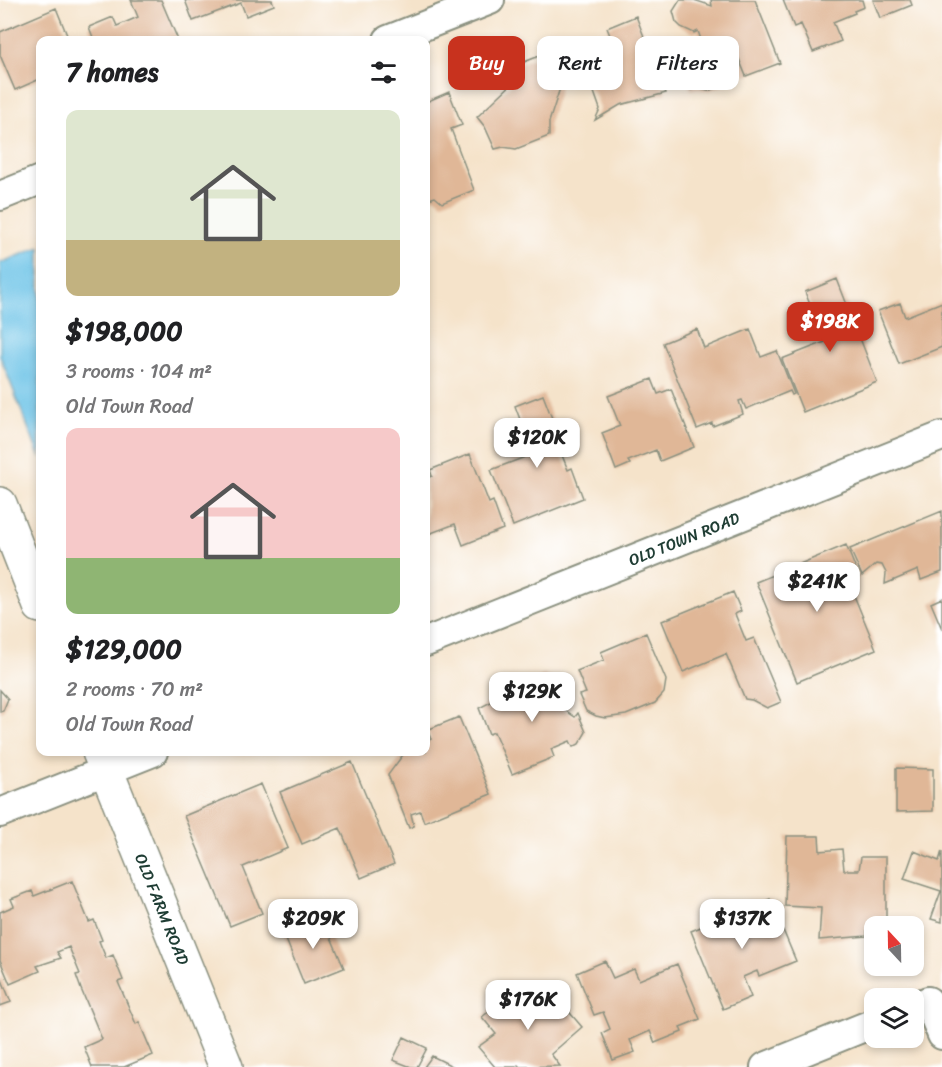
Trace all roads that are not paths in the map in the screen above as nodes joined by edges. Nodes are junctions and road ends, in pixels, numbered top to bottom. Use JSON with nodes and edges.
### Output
{"nodes":[{"id":1,"x":490,"y":0,"type":"edge"},
{"id":2,"x":398,"y":36,"type":"edge"},
{"id":3,"x":36,"y":182,"type":"edge"},
{"id":4,"x":0,"y":196,"type":"edge"},
{"id":5,"x":942,"y":436,"type":"edge"},
{"id":6,"x":0,"y":504,"type":"edge"},
{"id":7,"x":36,"y":596,"type":"edge"},
{"id":8,"x":430,"y":640,"type":"edge"},
{"id":9,"x":131,"y":756,"type":"edge"},
{"id":10,"x":103,"y":761,"type":"edge"},
{"id":11,"x":0,"y":813,"type":"edge"},
{"id":12,"x":924,"y":1008,"type":"edge"},
{"id":13,"x":864,"y":1027,"type":"edge"},
{"id":14,"x":942,"y":1035,"type":"edge"},
{"id":15,"x":226,"y":1067,"type":"edge"},
{"id":16,"x":765,"y":1067,"type":"edge"}],
"edges":[{"from":1,"to":2,"type":"street"},
{"from":3,"to":4,"type":"street"},
{"from":5,"to":8,"type":"street","name":"OLD TOWN ROAD"},
{"from":6,"to":7,"type":"street"},
{"from":9,"to":10,"type":"street"},
{"from":10,"to":11,"type":"street"},
{"from":10,"to":15,"type":"street","name":"OLD FARM ROAD"},
{"from":12,"to":14,"type":"street"},
{"from":13,"to":16,"type":"street"}]}
